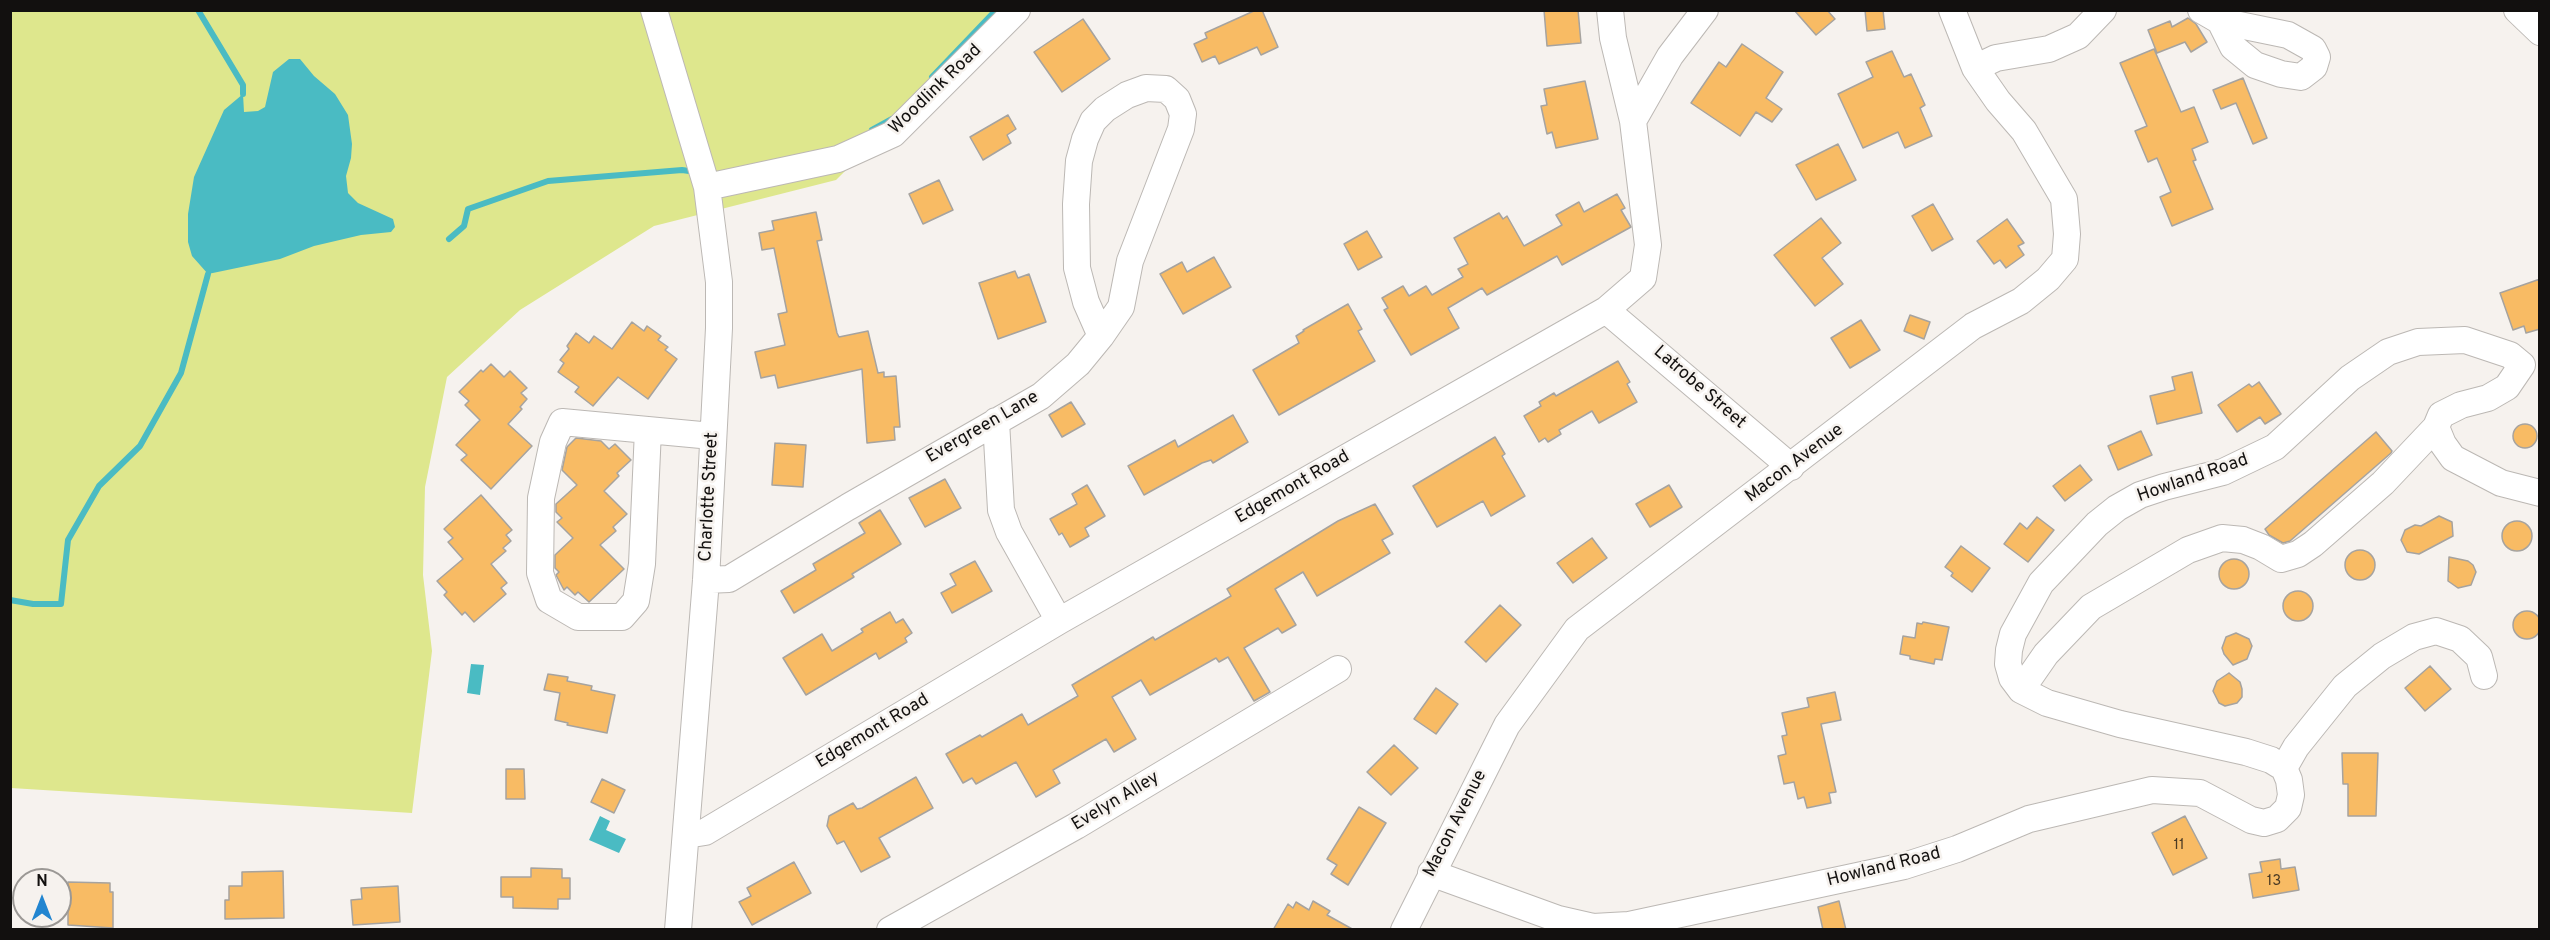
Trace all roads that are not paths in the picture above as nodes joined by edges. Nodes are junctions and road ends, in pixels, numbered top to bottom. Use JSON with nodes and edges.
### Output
{"nodes":[{"id":1,"x":654,"y":10,"type":"edge"},
{"id":2,"x":1017,"y":10,"type":"edge"},
{"id":3,"x":1610,"y":10,"type":"edge"},
{"id":4,"x":1705,"y":10,"type":"edge"},
{"id":5,"x":1952,"y":10,"type":"edge"},
{"id":6,"x":2103,"y":10,"type":"edge"},
{"id":7,"x":2517,"y":10,"type":"edge"},
{"id":8,"x":2540,"y":32,"type":"edge"},
{"id":9,"x":1975,"y":68,"type":"junction"},
{"id":10,"x":1633,"y":121,"type":"junction"},
{"id":11,"x":706,"y":187,"type":"junction"},
{"id":12,"x":1606,"y":310,"type":"junction"},
{"id":13,"x":1101,"y":336,"type":"junction"},
{"id":14,"x":2531,"y":364,"type":"edge"},
{"id":15,"x":996,"y":421,"type":"junction"},
{"id":16,"x":2436,"y":427,"type":"junction"},
{"id":17,"x":648,"y":430,"type":"junction"},
{"id":18,"x":712,"y":436,"type":"junction"},
{"id":19,"x":1791,"y":467,"type":"junction"},
{"id":20,"x":2540,"y":493,"type":"edge"},
{"id":21,"x":706,"y":580,"type":"junction"},
{"id":22,"x":1059,"y":621,"type":"junction"},
{"id":23,"x":1338,"y":669,"type":"dead end"},
{"id":24,"x":2484,"y":676,"type":"dead end"},
{"id":25,"x":2021,"y":690,"type":"junction"},
{"id":26,"x":2284,"y":768,"type":"junction"},
{"id":27,"x":686,"y":836,"type":"junction"},
{"id":28,"x":1431,"y":873,"type":"junction"},
{"id":29,"x":678,"y":930,"type":"edge"},
{"id":30,"x":890,"y":930,"type":"edge"},
{"id":31,"x":1404,"y":930,"type":"edge"}],
"edges":[{"from":1,"to":11,"type":"street","name":"Charlotte Street"},
{"from":2,"to":11,"type":"street","name":"Woodlink Road"},
{"from":3,"to":10,"type":"street","name":"Edgemont Road"},
{"from":4,"to":10,"type":"street"},
{"from":5,"to":9,"type":"street","name":"Macon Avenue"},
{"from":6,"to":9,"type":"street"},
{"from":7,"to":8,"type":"street"},
{"from":9,"to":19,"type":"street","name":"Macon Avenue"},
{"from":10,"to":12,"type":"street","name":"Edgemont Road"},
{"from":11,"to":18,"type":"street","name":"Charlotte Street"},
{"from":12,"to":19,"type":"street","name":"Latrobe Street"},
{"from":12,"to":22,"type":"street","name":"Edgemont Road"},
{"from":13,"to":13,"type":"street","name":"Evergreen Lane"},
{"from":13,"to":15,"type":"street","name":"Evergreen Lane"},
{"from":14,"to":16,"type":"street","name":"Howland Road"},
{"from":14,"to":25,"type":"street","name":"Howland Road"},
{"from":15,"to":21,"type":"street","name":"Evergreen Lane"},
{"from":15,"to":22,"type":"street"},
{"from":16,"to":20,"type":"street"},
{"from":16,"to":25,"type":"street","name":"Howland Road"},
{"from":17,"to":17,"type":"street"},
{"from":17,"to":18,"type":"street"},
{"from":18,"to":21,"type":"street","name":"Charlotte Street"},
{"from":19,"to":28,"type":"street","name":"Macon Avenue"},
{"from":21,"to":27,"type":"street","name":"Charlotte Street"},
{"from":22,"to":27,"type":"street","name":"Edgemont Road"},
{"from":23,"to":30,"type":"street","name":"Evelyn Alley"},
{"from":24,"to":26,"type":"street"},
{"from":25,"to":26,"type":"street"},
{"from":26,"to":28,"type":"street","name":"Howland Road"},
{"from":27,"to":29,"type":"street","name":"Charlotte Street"},
{"from":28,"to":31,"type":"street","name":"Macon Avenue"}]}
